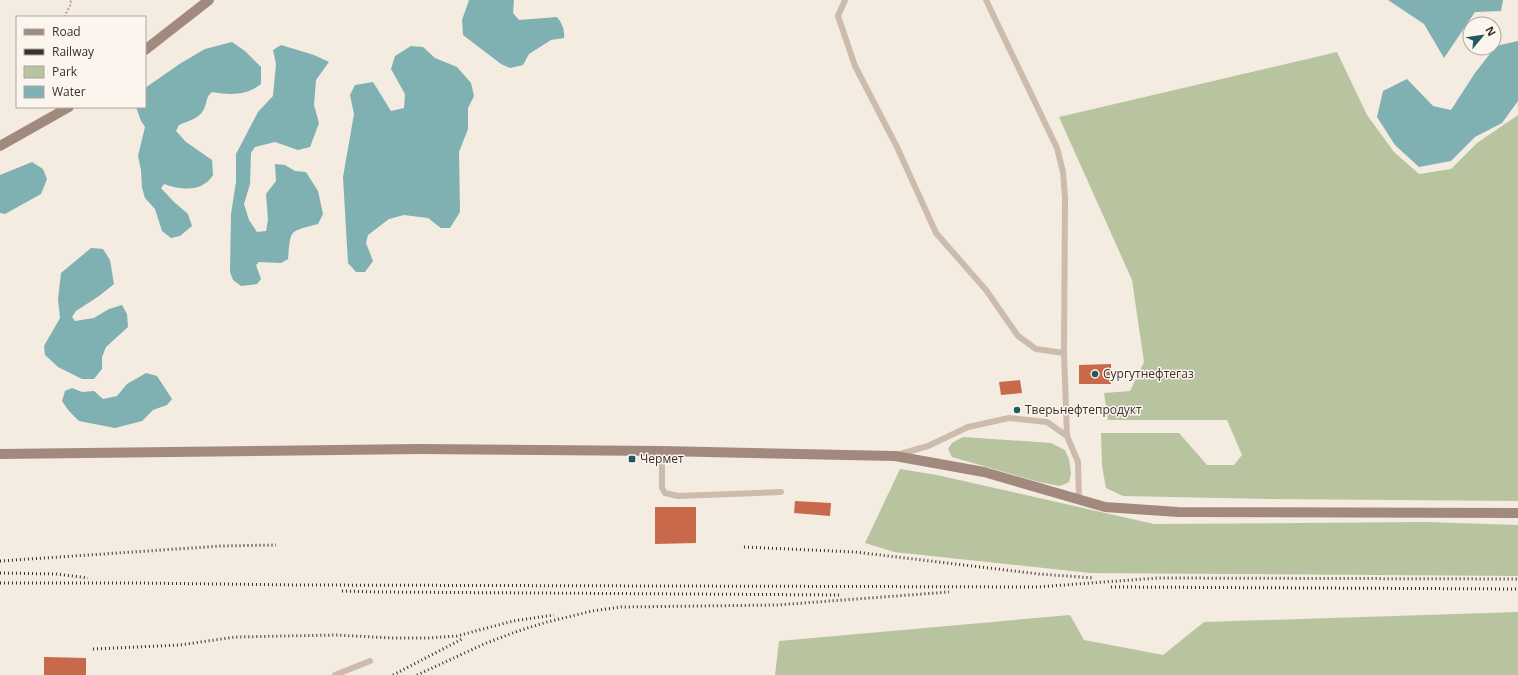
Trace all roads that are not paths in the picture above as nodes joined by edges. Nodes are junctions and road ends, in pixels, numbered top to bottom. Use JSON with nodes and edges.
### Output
{"nodes":[{"id":1,"x":210,"y":0,"type":"edge"},
{"id":2,"x":845,"y":0,"type":"edge"},
{"id":3,"x":986,"y":0,"type":"edge"},
{"id":4,"x":146,"y":49,"type":"edge"},
{"id":5,"x":67,"y":108,"type":"edge"},
{"id":6,"x":0,"y":146,"type":"edge"},
{"id":7,"x":1064,"y":352,"type":"junction"},
{"id":8,"x":1067,"y":436,"type":"junction"},
{"id":9,"x":662,"y":451,"type":"junction"},
{"id":10,"x":0,"y":454,"type":"edge"},
{"id":11,"x":895,"y":456,"type":"junction"},
{"id":12,"x":781,"y":492,"type":"dead end"},
{"id":13,"x":1079,"y":499,"type":"junction"},
{"id":14,"x":1518,"y":513,"type":"edge"},
{"id":15,"x":370,"y":661,"type":"dead end"},
{"id":16,"x":334,"y":675,"type":"edge"}],
"edges":[{"from":1,"to":4,"type":"street"},
{"from":2,"to":7,"type":"lane"},
{"from":3,"to":7,"type":"lane"},
{"from":5,"to":6,"type":"street"},
{"from":7,"to":8,"type":"lane"},
{"from":8,"to":11,"type":"lane"},
{"from":8,"to":13,"type":"lane"},
{"from":9,"to":10,"type":"street"},
{"from":9,"to":11,"type":"street"},
{"from":9,"to":12,"type":"lane"},
{"from":11,"to":13,"type":"street"},
{"from":13,"to":14,"type":"street"},
{"from":15,"to":16,"type":"lane"}]}
